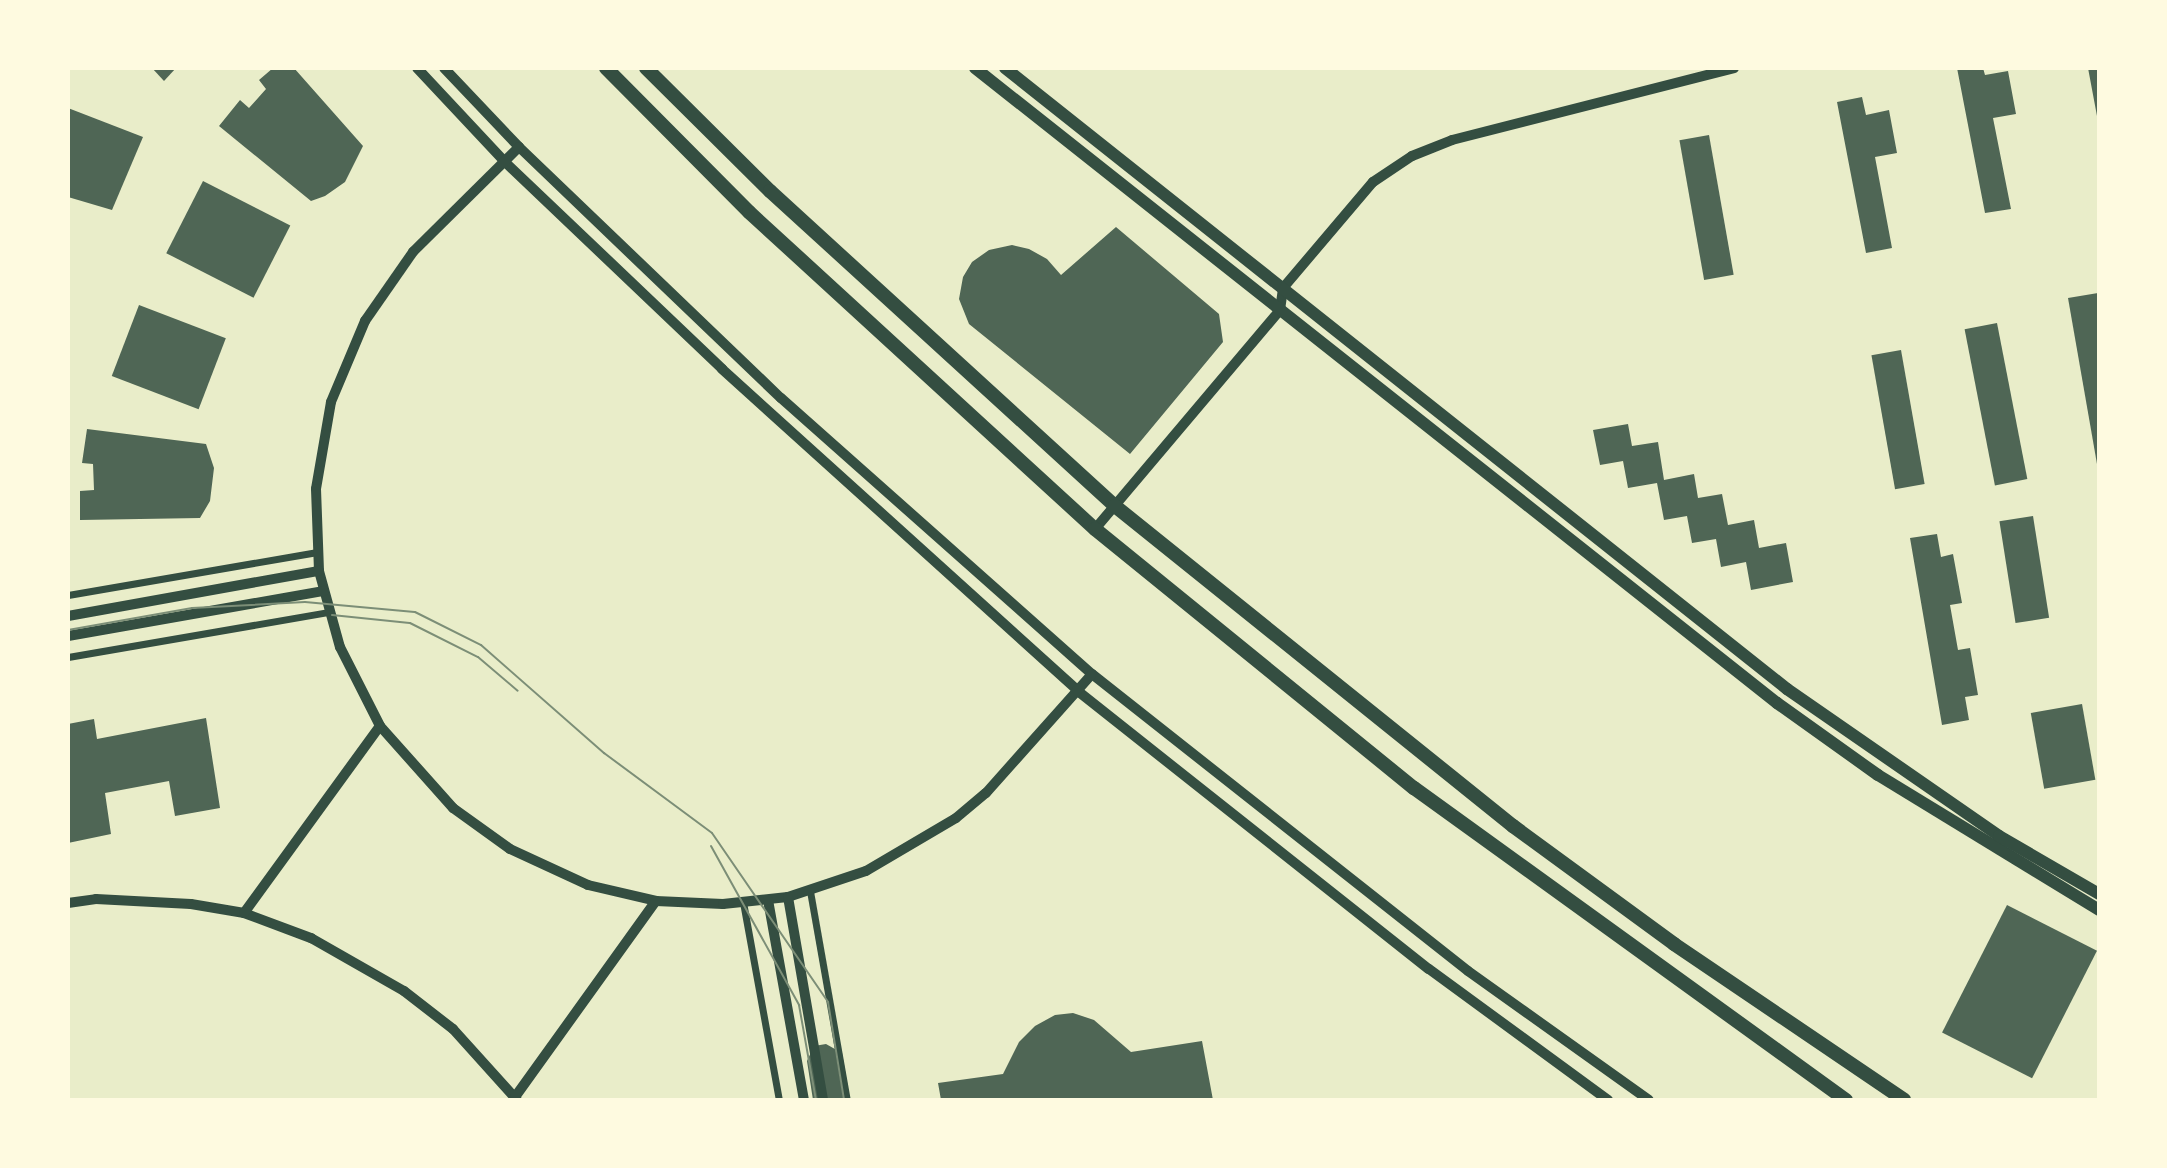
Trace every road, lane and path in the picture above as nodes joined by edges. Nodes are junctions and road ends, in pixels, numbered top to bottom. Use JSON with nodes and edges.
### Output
{"nodes":[{"id":1,"x":417,"y":68,"type":"edge"},
{"id":2,"x":444,"y":68,"type":"edge"},
{"id":3,"x":606,"y":68,"type":"edge"},
{"id":4,"x":646,"y":68,"type":"edge"},
{"id":5,"x":975,"y":68,"type":"edge"},
{"id":6,"x":1734,"y":68,"type":"edge"},
{"id":7,"x":1010,"y":70,"type":"edge"},
{"id":8,"x":999,"y":87,"type":"junction"},
{"id":9,"x":519,"y":147,"type":"junction"},
{"id":10,"x":505,"y":162,"type":"junction"},
{"id":11,"x":1283,"y":288,"type":"junction"},
{"id":12,"x":1280,"y":310,"type":"junction"},
{"id":13,"x":1115,"y":506,"type":"junction"},
{"id":14,"x":1095,"y":529,"type":"junction"},
{"id":15,"x":317,"y":552,"type":"junction"},
{"id":16,"x":319,"y":571,"type":"junction"},
{"id":17,"x":324,"y":591,"type":"junction"},
{"id":18,"x":68,"y":595,"type":"edge"},
{"id":19,"x":328,"y":612,"type":"junction"},
{"id":20,"x":68,"y":616,"type":"edge"},
{"id":21,"x":68,"y":636,"type":"edge"},
{"id":22,"x":68,"y":657,"type":"edge"},
{"id":23,"x":1092,"y":674,"type":"junction"},
{"id":24,"x":1079,"y":692,"type":"junction"},
{"id":25,"x":380,"y":726,"type":"junction"},
{"id":26,"x":810,"y":891,"type":"junction"},
{"id":27,"x":2099,"y":894,"type":"edge"},
{"id":28,"x":788,"y":897,"type":"junction"},
{"id":29,"x":656,"y":901,"type":"junction"},
{"id":30,"x":768,"y":901,"type":"junction"},
{"id":31,"x":743,"y":902,"type":"junction"},
{"id":32,"x":68,"y":903,"type":"edge"},
{"id":33,"x":2099,"y":910,"type":"edge"},
{"id":34,"x":244,"y":913,"type":"junction"},
{"id":35,"x":516,"y":1098,"type":"edge"},
{"id":36,"x":779,"y":1100,"type":"edge"},
{"id":37,"x":804,"y":1100,"type":"edge"},
{"id":38,"x":823,"y":1100,"type":"edge"},
{"id":39,"x":847,"y":1100,"type":"edge"},
{"id":40,"x":1608,"y":1100,"type":"edge"},
{"id":41,"x":1649,"y":1100,"type":"edge"},
{"id":42,"x":1846,"y":1100,"type":"edge"},
{"id":43,"x":1904,"y":1100,"type":"edge"}],
"edges":[{"from":1,"to":10,"type":"street"},
{"from":2,"to":9,"type":"street"},
{"from":3,"to":14,"type":"highway"},
{"from":4,"to":13,"type":"highway"},
{"from":5,"to":8,"type":"main road"},
{"from":6,"to":11,"type":"street"},
{"from":7,"to":8,"type":"street"},
{"from":7,"to":11,"type":"main road"},
{"from":8,"to":12,"type":"main road"},
{"from":9,"to":10,"type":"street"},
{"from":9,"to":23,"type":"street"},
{"from":10,"to":15,"type":"street"},
{"from":10,"to":24,"type":"street"},
{"from":11,"to":12,"type":"street"},
{"from":11,"to":27,"type":"main road"},
{"from":12,"to":13,"type":"street"},
{"from":12,"to":33,"type":"main road"},
{"from":13,"to":14,"type":"street"},
{"from":13,"to":43,"type":"highway"},
{"from":14,"to":42,"type":"highway"},
{"from":15,"to":16,"type":"street"},
{"from":15,"to":18,"type":"street"},
{"from":16,"to":17,"type":"street"},
{"from":16,"to":20,"type":"street"},
{"from":17,"to":19,"type":"street"},
{"from":17,"to":21,"type":"street"},
{"from":19,"to":22,"type":"street"},
{"from":19,"to":25,"type":"street"},
{"from":23,"to":24,"type":"street"},
{"from":23,"to":41,"type":"street"},
{"from":24,"to":26,"type":"street"},
{"from":24,"to":40,"type":"street"},
{"from":25,"to":29,"type":"street"},
{"from":25,"to":34,"type":"street"},
{"from":26,"to":28,"type":"street"},
{"from":26,"to":39,"type":"street"},
{"from":28,"to":30,"type":"street"},
{"from":28,"to":38,"type":"street"},
{"from":29,"to":31,"type":"street"},
{"from":29,"to":35,"type":"street"},
{"from":30,"to":31,"type":"street"},
{"from":30,"to":37,"type":"street"},
{"from":31,"to":36,"type":"street"},
{"from":32,"to":34,"type":"street"},
{"from":34,"to":35,"type":"street"}]}
